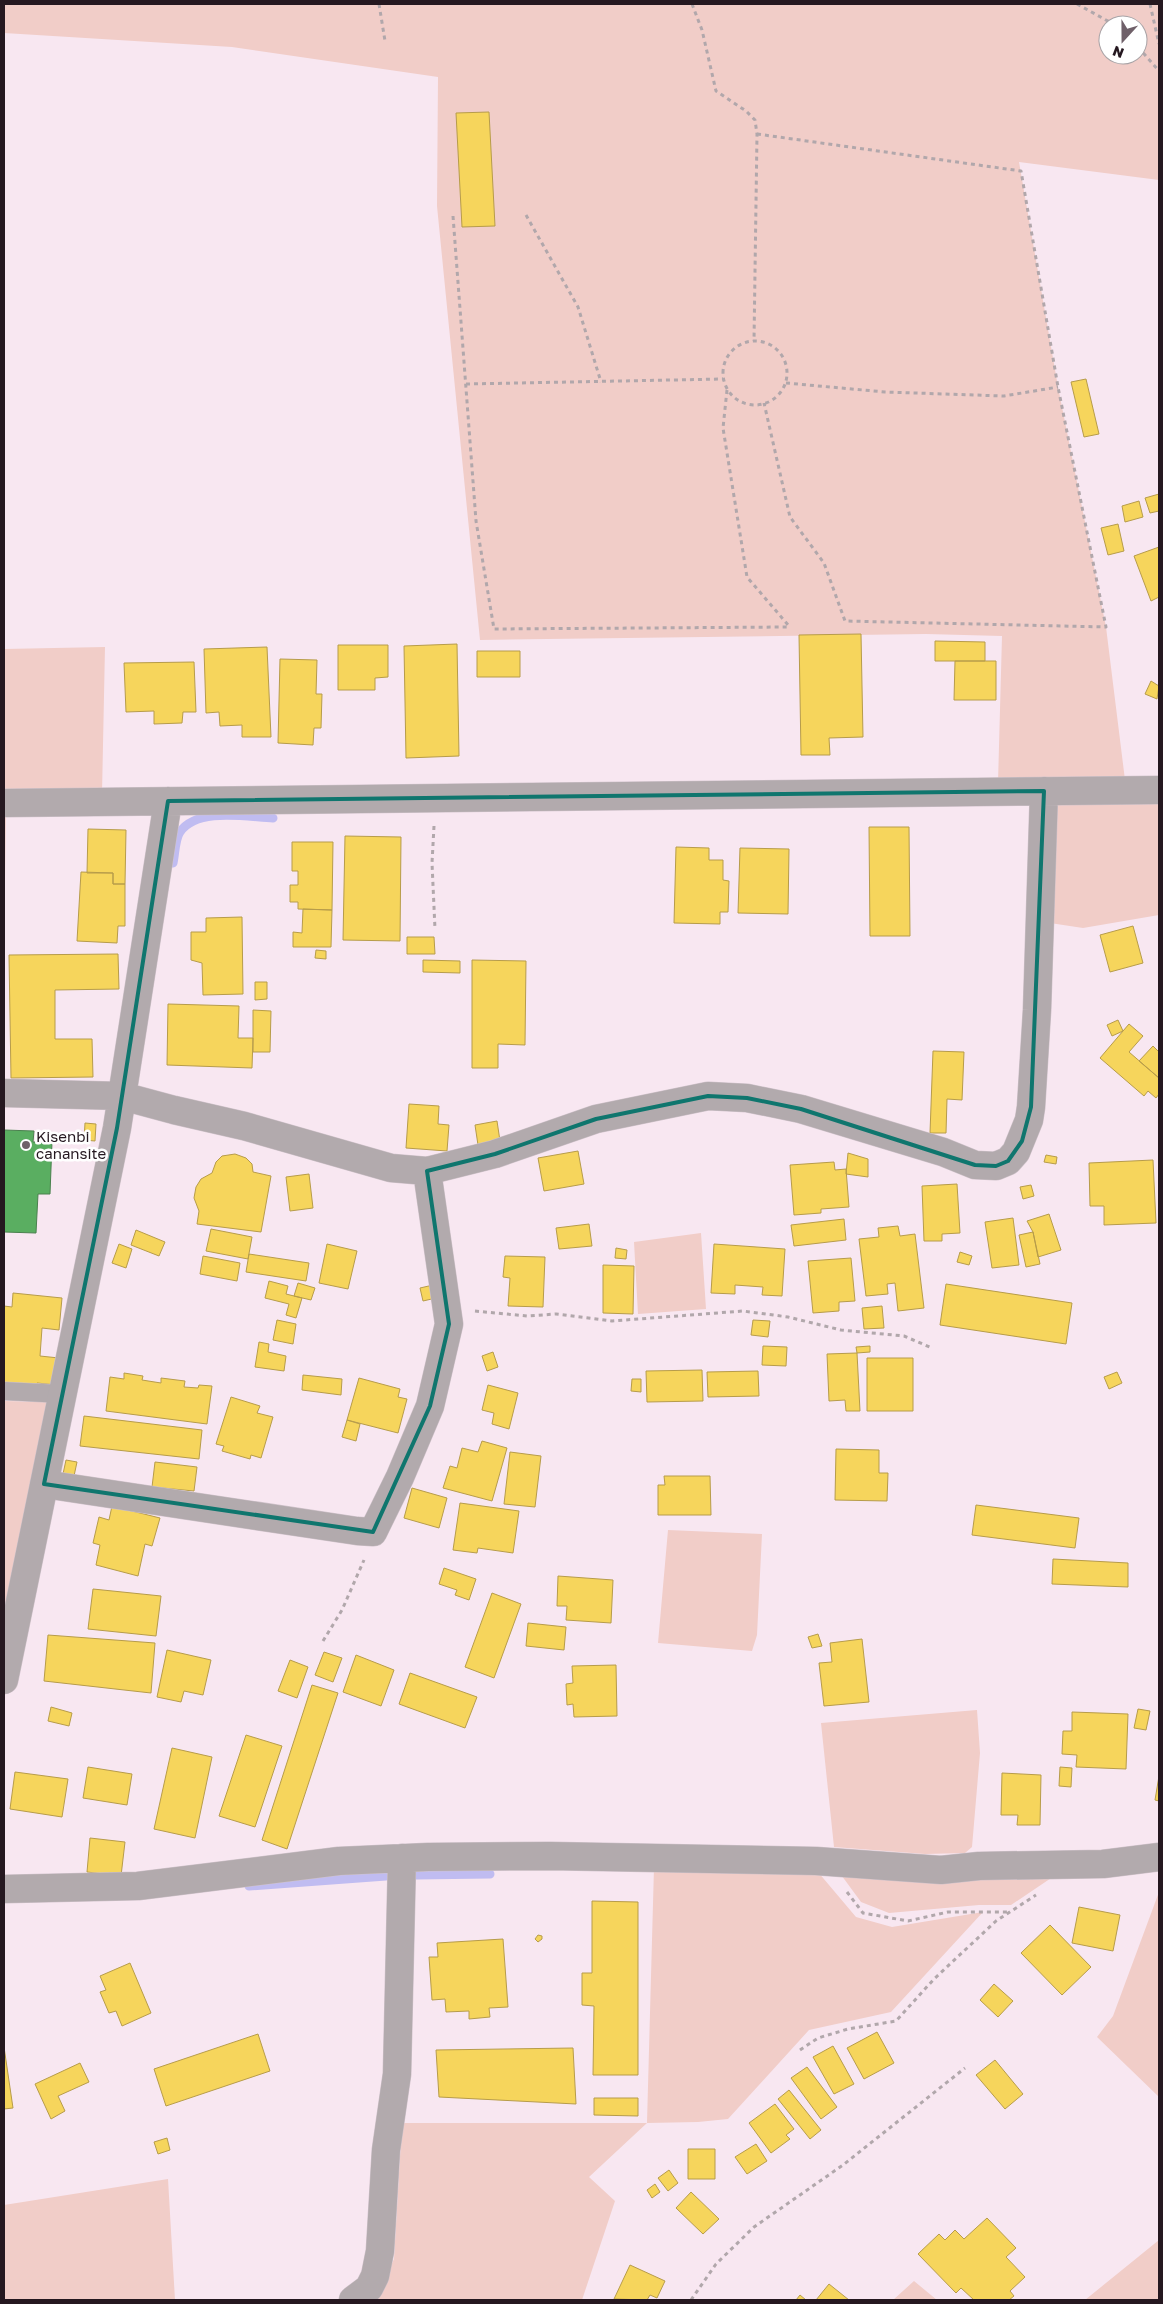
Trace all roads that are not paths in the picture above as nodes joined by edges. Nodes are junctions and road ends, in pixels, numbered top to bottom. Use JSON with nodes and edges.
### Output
{"nodes":[{"id":1,"x":1044,"y":790,"type":"junction"},
{"id":2,"x":1159,"y":790,"type":"edge"},
{"id":3,"x":168,"y":801,"type":"junction"},
{"id":4,"x":4,"y":803,"type":"edge"},
{"id":5,"x":4,"y":1093,"type":"edge"},
{"id":6,"x":122,"y":1096,"type":"junction"},
{"id":7,"x":427,"y":1171,"type":"junction"},
{"id":8,"x":4,"y":1391,"type":"edge"},
{"id":9,"x":62,"y":1394,"type":"junction"},
{"id":10,"x":44,"y":1484,"type":"junction"},
{"id":11,"x":4,"y":1680,"type":"edge"},
{"id":12,"x":1159,"y":1857,"type":"edge"},
{"id":13,"x":402,"y":1858,"type":"junction"},
{"id":14,"x":4,"y":1889,"type":"edge"},
{"id":15,"x":353,"y":2300,"type":"edge"}],
"edges":[{"from":1,"to":2,"type":"street"},
{"from":1,"to":3,"type":"street"},
{"from":1,"to":7,"type":"street"},
{"from":3,"to":4,"type":"street"},
{"from":3,"to":6,"type":"street"},
{"from":5,"to":6,"type":"street"},
{"from":6,"to":7,"type":"street"},
{"from":6,"to":9,"type":"street"},
{"from":7,"to":10,"type":"street"},
{"from":8,"to":9,"type":"lane"},
{"from":9,"to":10,"type":"street"},
{"from":10,"to":11,"type":"street"},
{"from":12,"to":13,"type":"street"},
{"from":13,"to":14,"type":"street"},
{"from":13,"to":15,"type":"street"}]}
